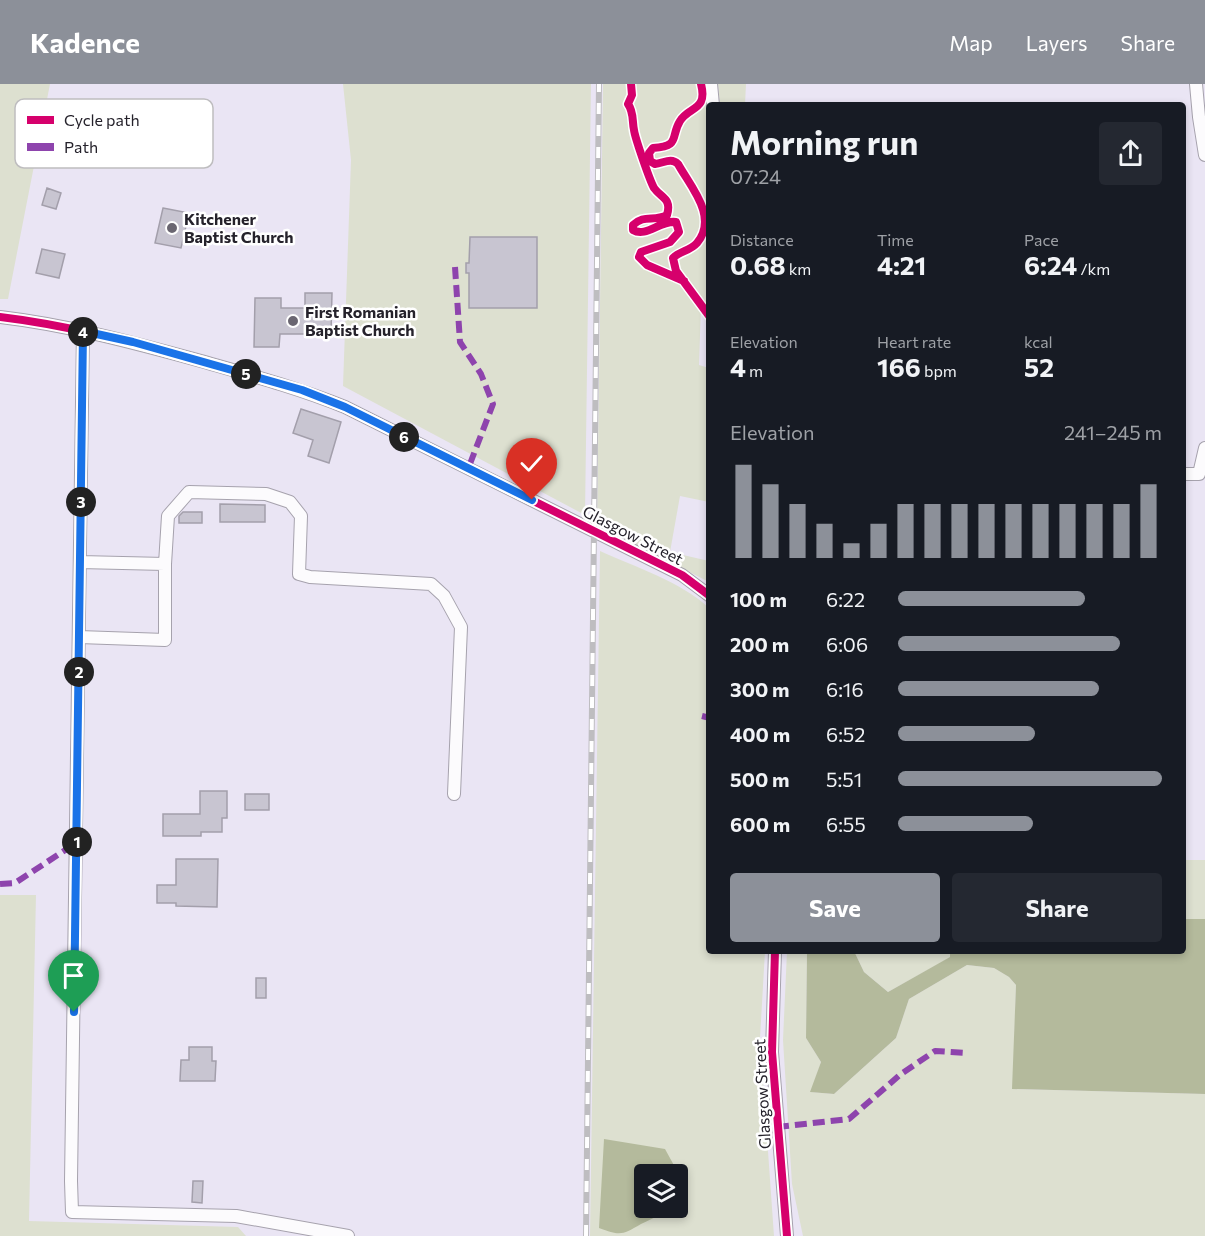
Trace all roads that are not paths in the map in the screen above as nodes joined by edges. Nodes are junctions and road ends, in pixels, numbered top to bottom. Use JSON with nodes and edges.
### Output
{"nodes":[{"id":1,"x":711,"y":84,"type":"edge"},
{"id":2,"x":1196,"y":84,"type":"edge"},
{"id":3,"x":713,"y":102,"type":"edge"},
{"id":4,"x":1205,"y":155,"type":"edge"},
{"id":5,"x":0,"y":317,"type":"edge"},
{"id":6,"x":83,"y":331,"type":"junction"},
{"id":7,"x":1205,"y":448,"type":"edge"},
{"id":8,"x":1186,"y":474,"type":"edge"},
{"id":9,"x":1202,"y":477,"type":"edge"},
{"id":10,"x":80,"y":562,"type":"junction"},
{"id":11,"x":165,"y":564,"type":"junction"},
{"id":12,"x":706,"y":593,"type":"edge"},
{"id":13,"x":79,"y":637,"type":"junction"},
{"id":14,"x":454,"y":794,"type":"dead end"},
{"id":15,"x":775,"y":954,"type":"edge"},
{"id":16,"x":348,"y":1236,"type":"edge"},
{"id":17,"x":787,"y":1236,"type":"edge"}],
"edges":[{"from":1,"to":3,"type":"street"},
{"from":2,"to":4,"type":"street"},
{"from":5,"to":6,"type":"street","name":"Glasgow Street"},
{"from":6,"to":10,"type":"street"},
{"from":6,"to":12,"type":"street","name":"Glasgow Street"},
{"from":7,"to":9,"type":"street"},
{"from":8,"to":9,"type":"street"},
{"from":10,"to":11,"type":"street"},
{"from":10,"to":13,"type":"street"},
{"from":11,"to":13,"type":"street"},
{"from":11,"to":14,"type":"street"},
{"from":13,"to":16,"type":"street"},
{"from":15,"to":17,"type":"street","name":"Glasgow Street"}]}
